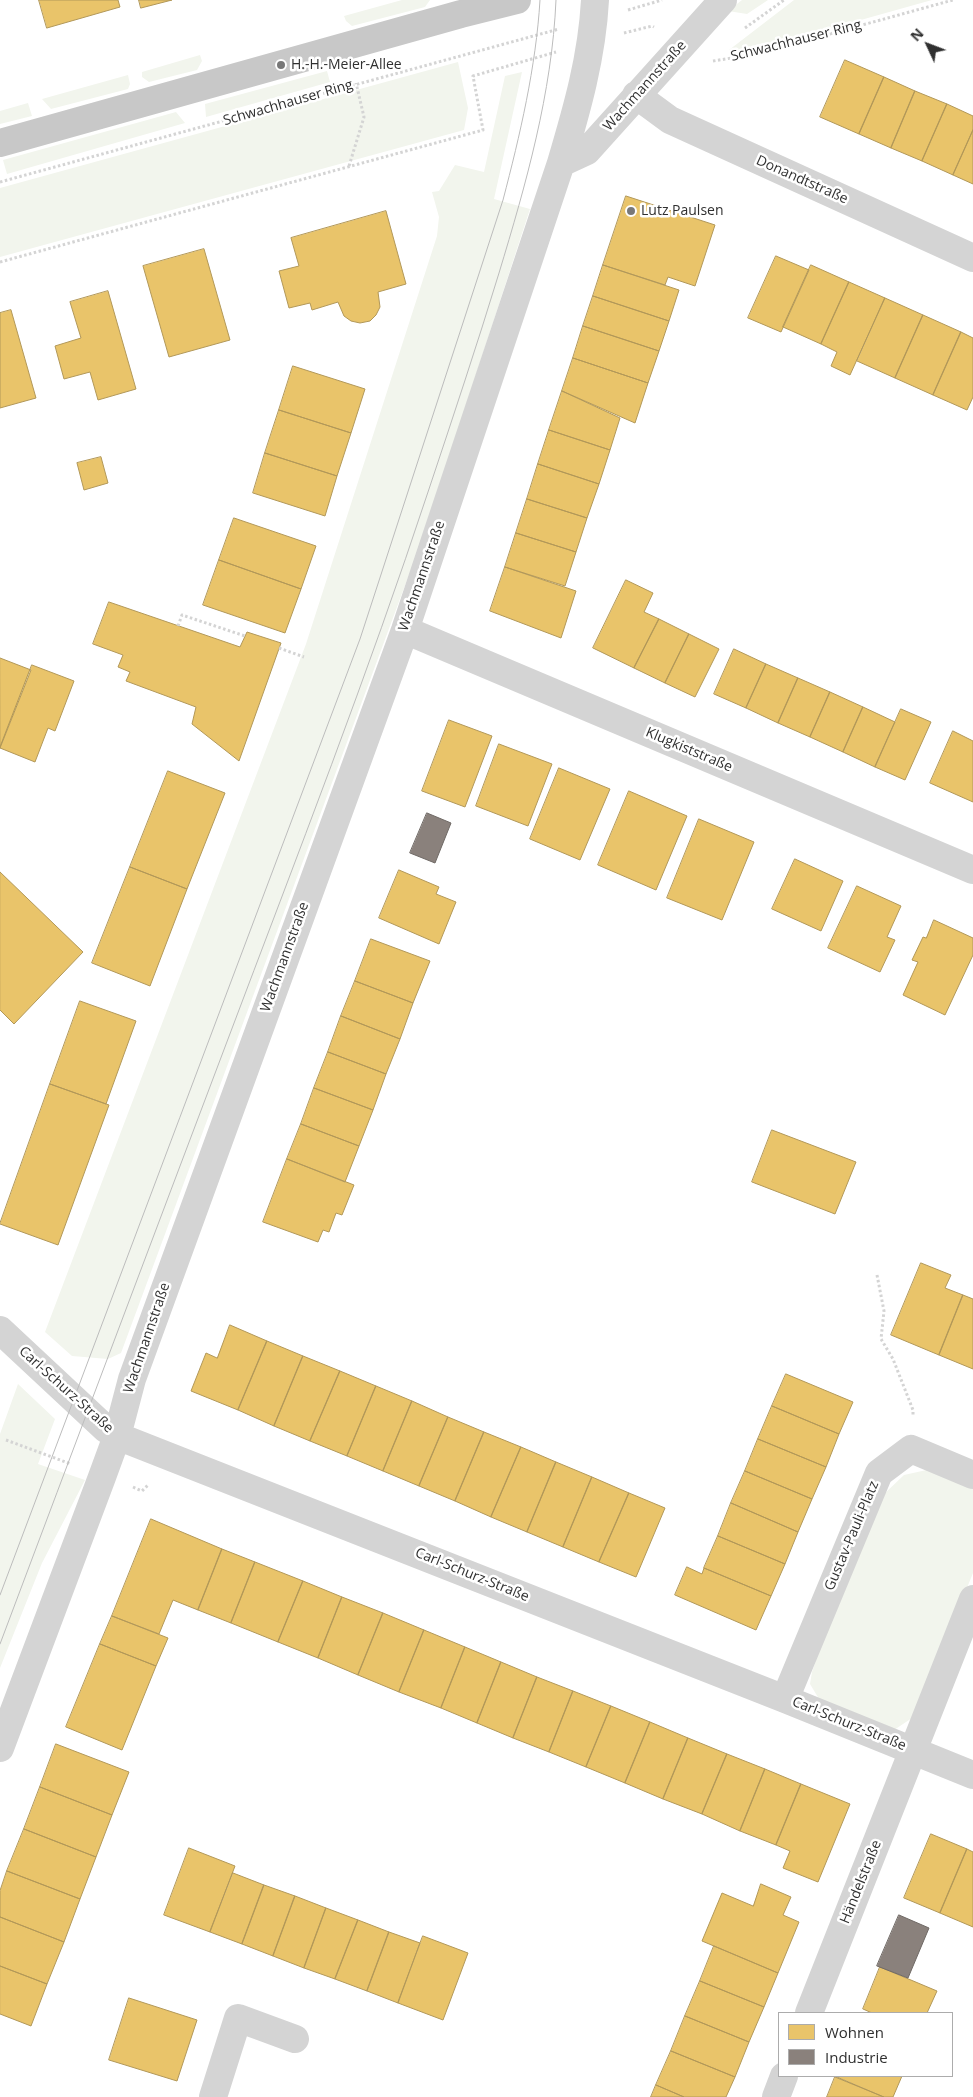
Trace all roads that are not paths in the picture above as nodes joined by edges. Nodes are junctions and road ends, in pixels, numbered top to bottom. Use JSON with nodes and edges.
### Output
{"nodes":[{"id":1,"x":723,"y":0,"type":"edge"},
{"id":2,"x":510,"y":1,"type":"edge"},
{"id":3,"x":594,"y":10,"type":"edge"},
{"id":4,"x":636,"y":95,"type":"junction"},
{"id":5,"x":0,"y":143,"type":"edge"},
{"id":6,"x":561,"y":163,"type":"junction"},
{"id":7,"x":973,"y":258,"type":"edge"},
{"id":8,"x":405,"y":630,"type":"junction"},
{"id":9,"x":973,"y":870,"type":"edge"},
{"id":10,"x":0,"y":1330,"type":"edge"},
{"id":11,"x":117,"y":1436,"type":"junction"},
{"id":12,"x":973,"y":1475,"type":"edge"},
{"id":13,"x":973,"y":1599,"type":"edge"},
{"id":14,"x":785,"y":1699,"type":"junction"},
{"id":15,"x":0,"y":1748,"type":"edge"},
{"id":16,"x":914,"y":1751,"type":"junction"},
{"id":17,"x":973,"y":1776,"type":"edge"},
{"id":18,"x":809,"y":2012,"type":"edge"},
{"id":19,"x":295,"y":2039,"type":"dead end"},
{"id":20,"x":784,"y":2077,"type":"edge"},
{"id":21,"x":213,"y":2097,"type":"edge"},
{"id":22,"x":776,"y":2097,"type":"edge"}],
"edges":[{"from":1,"to":4,"type":"street","name":"Wachmannstraße"},
{"from":2,"to":5,"type":"main road"},
{"from":3,"to":6,"type":"street","name":"Wachmannstraße"},
{"from":4,"to":6,"type":"street","name":"Wachmannstraße"},
{"from":4,"to":7,"type":"street","name":"Donandtstraße"},
{"from":6,"to":8,"type":"street","name":"Wachmannstraße"},
{"from":8,"to":9,"type":"street","name":"Klugkiststraße"},
{"from":8,"to":11,"type":"street","name":"Wachmannstraße"},
{"from":10,"to":11,"type":"street","name":"Carl-Schurz-Straße"},
{"from":11,"to":14,"type":"street","name":"Carl-Schurz-Straße"},
{"from":11,"to":15,"type":"street","name":"Wachmannstraße"},
{"from":12,"to":14,"type":"street","name":"Gustav-Pauli-Platz"},
{"from":13,"to":16,"type":"street"},
{"from":14,"to":16,"type":"street","name":"Carl-Schurz-Straße"},
{"from":16,"to":17,"type":"street","name":"Carl-Schurz-Straße"},
{"from":16,"to":18,"type":"street","name":"Händelstraße"},
{"from":19,"to":21,"type":"street"},
{"from":20,"to":22,"type":"street"}]}
